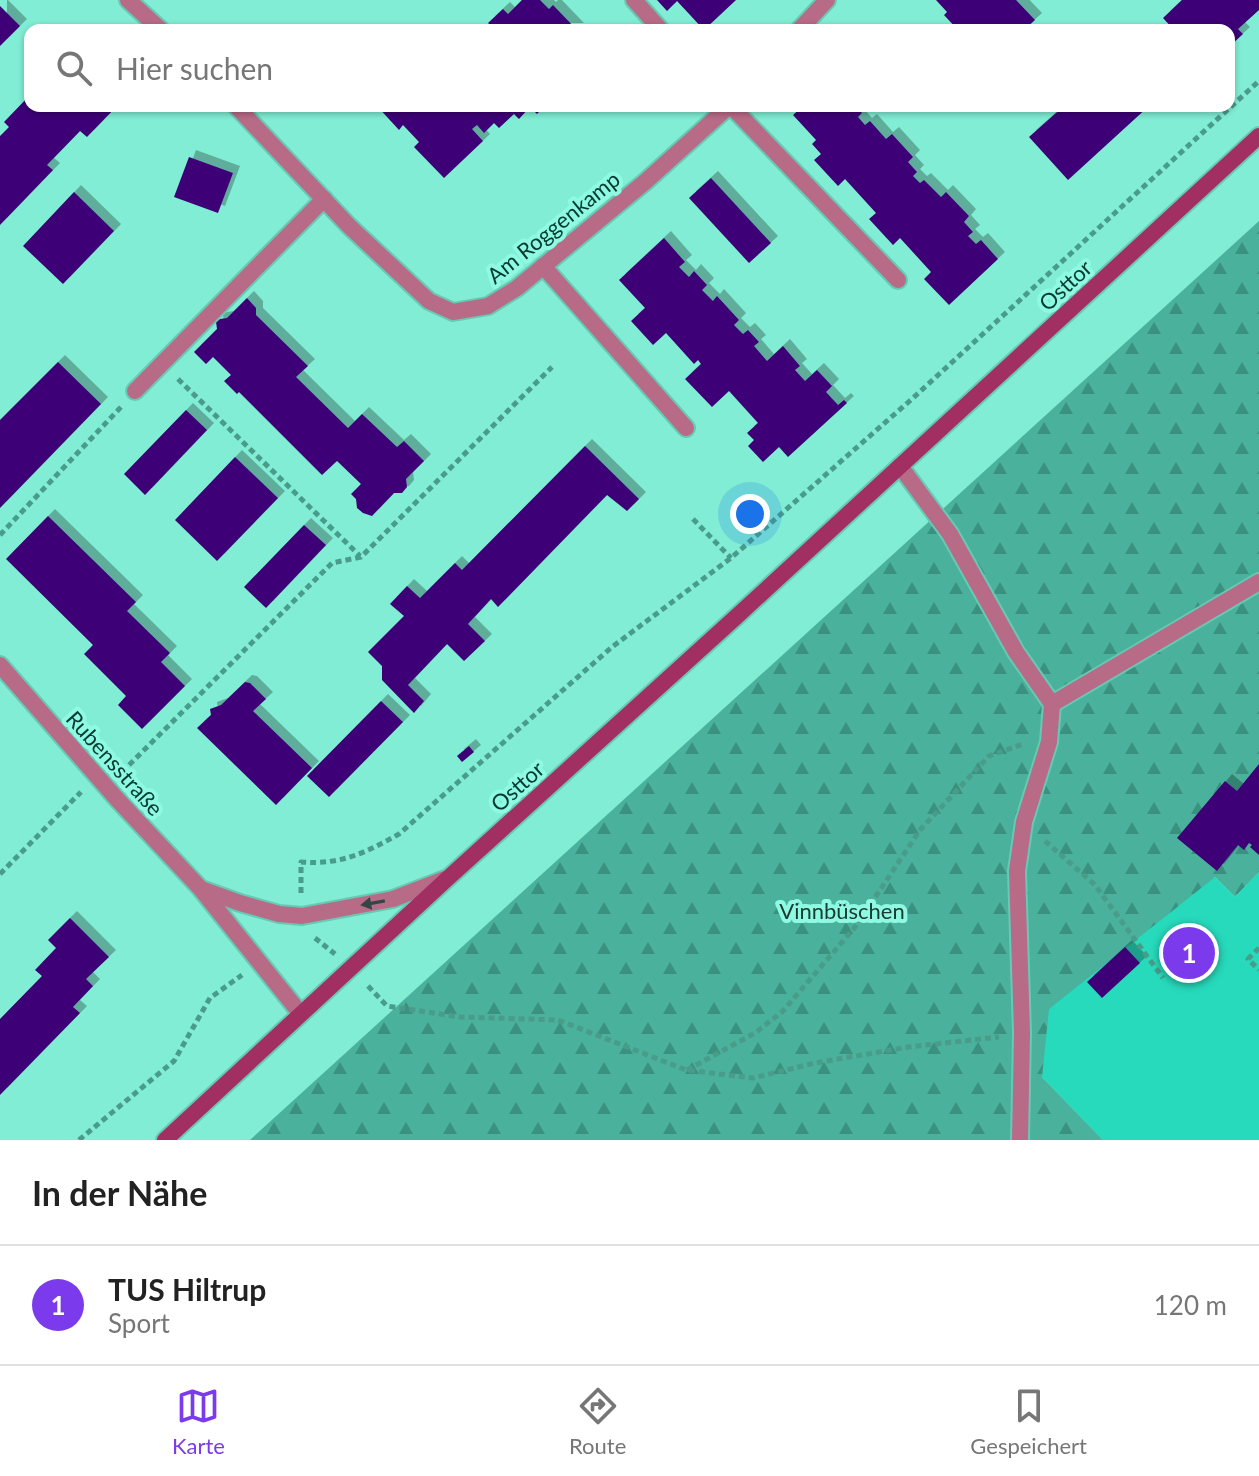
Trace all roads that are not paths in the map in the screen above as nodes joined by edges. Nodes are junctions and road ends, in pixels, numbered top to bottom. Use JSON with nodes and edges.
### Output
{"nodes":[{"id":1,"x":128,"y":0,"type":"edge"},
{"id":2,"x":634,"y":0,"type":"edge"},
{"id":3,"x":827,"y":0,"type":"edge"},
{"id":4,"x":154,"y":24,"type":"edge"},
{"id":5,"x":656,"y":24,"type":"edge"},
{"id":6,"x":805,"y":24,"type":"edge"},
{"id":7,"x":242,"y":112,"type":"edge"},
{"id":8,"x":723,"y":112,"type":"edge"},
{"id":9,"x":736,"y":112,"type":"edge"},
{"id":10,"x":1259,"y":136,"type":"edge"},
{"id":11,"x":324,"y":199,"type":"junction"},
{"id":12,"x":543,"y":266,"type":"junction"},
{"id":13,"x":898,"y":280,"type":"dead end"},
{"id":14,"x":135,"y":391,"type":"road end"},
{"id":15,"x":686,"y":428,"type":"dead end"},
{"id":16,"x":900,"y":466,"type":"junction"},
{"id":17,"x":1259,"y":582,"type":"edge"},
{"id":18,"x":0,"y":665,"type":"edge"},
{"id":19,"x":1052,"y":704,"type":"junction"},
{"id":20,"x":447,"y":879,"type":"junction"},
{"id":21,"x":200,"y":888,"type":"junction"},
{"id":22,"x":300,"y":1013,"type":"junction"},
{"id":23,"x":165,"y":1140,"type":"edge"},
{"id":24,"x":1020,"y":1140,"type":"edge"}],
"edges":[{"from":1,"to":4,"type":"street"},
{"from":2,"to":5,"type":"street"},
{"from":3,"to":6,"type":"street"},
{"from":7,"to":11,"type":"street","name":"Am Roggenkamp"},
{"from":8,"to":12,"type":"street","name":"Am Roggenkamp"},
{"from":9,"to":13,"type":"street"},
{"from":10,"to":16,"type":"main road","name":"Osttor"},
{"from":11,"to":12,"type":"street","name":"Am Roggenkamp"},
{"from":11,"to":14,"type":"street"},
{"from":12,"to":15,"type":"street"},
{"from":16,"to":19,"type":"street"},
{"from":16,"to":20,"type":"main road","name":"Osttor"},
{"from":17,"to":19,"type":"street"},
{"from":18,"to":21,"type":"street","name":"Rubensstraße"},
{"from":19,"to":24,"type":"street"},
{"from":20,"to":21,"type":"street","name":"Rubensstraße","one_way":true},
{"from":20,"to":22,"type":"main road","name":"Osttor"},
{"from":21,"to":22,"type":"street","name":"Rubensstraße"},
{"from":22,"to":23,"type":"main road","name":"Osttor"}]}
